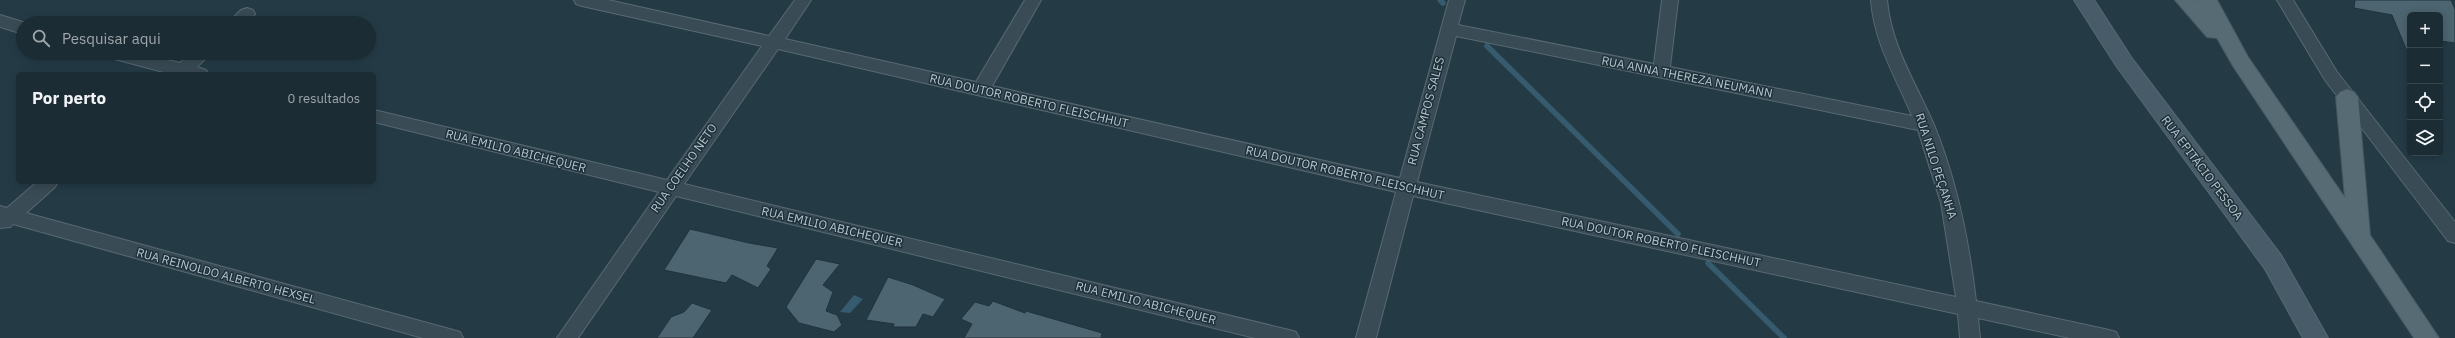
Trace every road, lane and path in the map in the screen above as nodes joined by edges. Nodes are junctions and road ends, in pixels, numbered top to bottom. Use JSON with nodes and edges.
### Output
{"nodes":[{"id":1,"x":582,"y":0,"type":"edge"},
{"id":2,"x":803,"y":0,"type":"edge"},
{"id":3,"x":1033,"y":0,"type":"edge"},
{"id":4,"x":1457,"y":0,"type":"edge"},
{"id":5,"x":1670,"y":0,"type":"edge"},
{"id":6,"x":1879,"y":0,"type":"edge"},
{"id":7,"x":2084,"y":0,"type":"edge"},
{"id":8,"x":2185,"y":0,"type":"edge"},
{"id":9,"x":2207,"y":0,"type":"edge"},
{"id":10,"x":2285,"y":0,"type":"edge"},
{"id":11,"x":0,"y":22,"type":"edge"},
{"id":12,"x":16,"y":26,"type":"edge"},
{"id":13,"x":1449,"y":29,"type":"junction"},
{"id":14,"x":774,"y":41,"type":"junction"},
{"id":15,"x":139,"y":60,"type":"edge"},
{"id":16,"x":197,"y":60,"type":"edge"},
{"id":17,"x":2240,"y":61,"type":"junction"},
{"id":18,"x":183,"y":72,"type":"edge"},
{"id":19,"x":188,"y":72,"type":"edge"},
{"id":20,"x":1661,"y":72,"type":"junction"},
{"id":21,"x":980,"y":91,"type":"junction"},
{"id":22,"x":2347,"y":97,"type":"junction"},
{"id":23,"x":376,"y":116,"type":"edge"},
{"id":24,"x":1925,"y":125,"type":"junction"},
{"id":25,"x":46,"y":184,"type":"edge"},
{"id":26,"x":1406,"y":187,"type":"junction"},
{"id":27,"x":670,"y":188,"type":"junction"},
{"id":28,"x":3,"y":218,"type":"edge"},
{"id":29,"x":2455,"y":236,"type":"edge"},
{"id":30,"x":2359,"y":238,"type":"junction"},
{"id":31,"x":1968,"y":307,"type":"junction"},
{"id":32,"x":452,"y":338,"type":"edge"},
{"id":33,"x":567,"y":338,"type":"edge"},
{"id":34,"x":1289,"y":338,"type":"edge"},
{"id":35,"x":1366,"y":338,"type":"edge"},
{"id":36,"x":1970,"y":338,"type":"edge"},
{"id":37,"x":2109,"y":338,"type":"edge"},
{"id":38,"x":2316,"y":338,"type":"edge"},
{"id":39,"x":2427,"y":338,"type":"edge"}],
"edges":[{"from":1,"to":14,"type":"street","name":"RUA DOUTOR ROBERTO FLEISCHHUT"},
{"from":2,"to":14,"type":"street","name":"RUA COELHO NETO"},
{"from":3,"to":21,"type":"street"},
{"from":4,"to":13,"type":"street","name":"RUA CAMPOS SALES"},
{"from":5,"to":20,"type":"street"},
{"from":6,"to":24,"type":"street","name":"RUA NILO PEÇANHA"},
{"from":7,"to":38,"type":"main road","name":"RUA EPITÁCIO PESSOA"},
{"from":8,"to":17,"type":"main road"},
{"from":9,"to":17,"type":"main road"},
{"from":10,"to":22,"type":"street"},
{"from":11,"to":12,"type":"street"},
{"from":13,"to":20,"type":"street","name":"RUA ANNA THEREZA NEUMANN"},
{"from":13,"to":26,"type":"street","name":"RUA CAMPOS SALES"},
{"from":14,"to":21,"type":"street","name":"RUA DOUTOR ROBERTO FLEISCHHUT"},
{"from":14,"to":27,"type":"street","name":"RUA COELHO NETO"},
{"from":15,"to":18,"type":"street"},
{"from":16,"to":19,"type":"street"},
{"from":17,"to":30,"type":"main road"},
{"from":20,"to":24,"type":"street","name":"RUA ANNA THEREZA NEUMANN"},
{"from":21,"to":26,"type":"street","name":"RUA DOUTOR ROBERTO FLEISCHHUT"},
{"from":22,"to":29,"type":"street"},
{"from":22,"to":30,"type":"main road"},
{"from":23,"to":27,"type":"street","name":"RUA EMILIO ABICHEQUER"},
{"from":24,"to":31,"type":"street","name":"RUA NILO PEÇANHA"},
{"from":25,"to":28,"type":"street"},
{"from":26,"to":31,"type":"street","name":"RUA DOUTOR ROBERTO FLEISCHHUT"},
{"from":26,"to":35,"type":"street","name":"RUA CAMPOS SALES"},
{"from":27,"to":33,"type":"street","name":"RUA COELHO NETO"},
{"from":27,"to":34,"type":"street","name":"RUA EMILIO ABICHEQUER"},
{"from":28,"to":32,"type":"street","name":"RUA REINOLDO ALBERTO HEXSEL"},
{"from":30,"to":39,"type":"main road"},
{"from":31,"to":36,"type":"street","name":"RUA NILO PEÇANHA"},
{"from":31,"to":37,"type":"street","name":"RUA DOUTOR ROBERTO FLEISCHHUT"}]}
